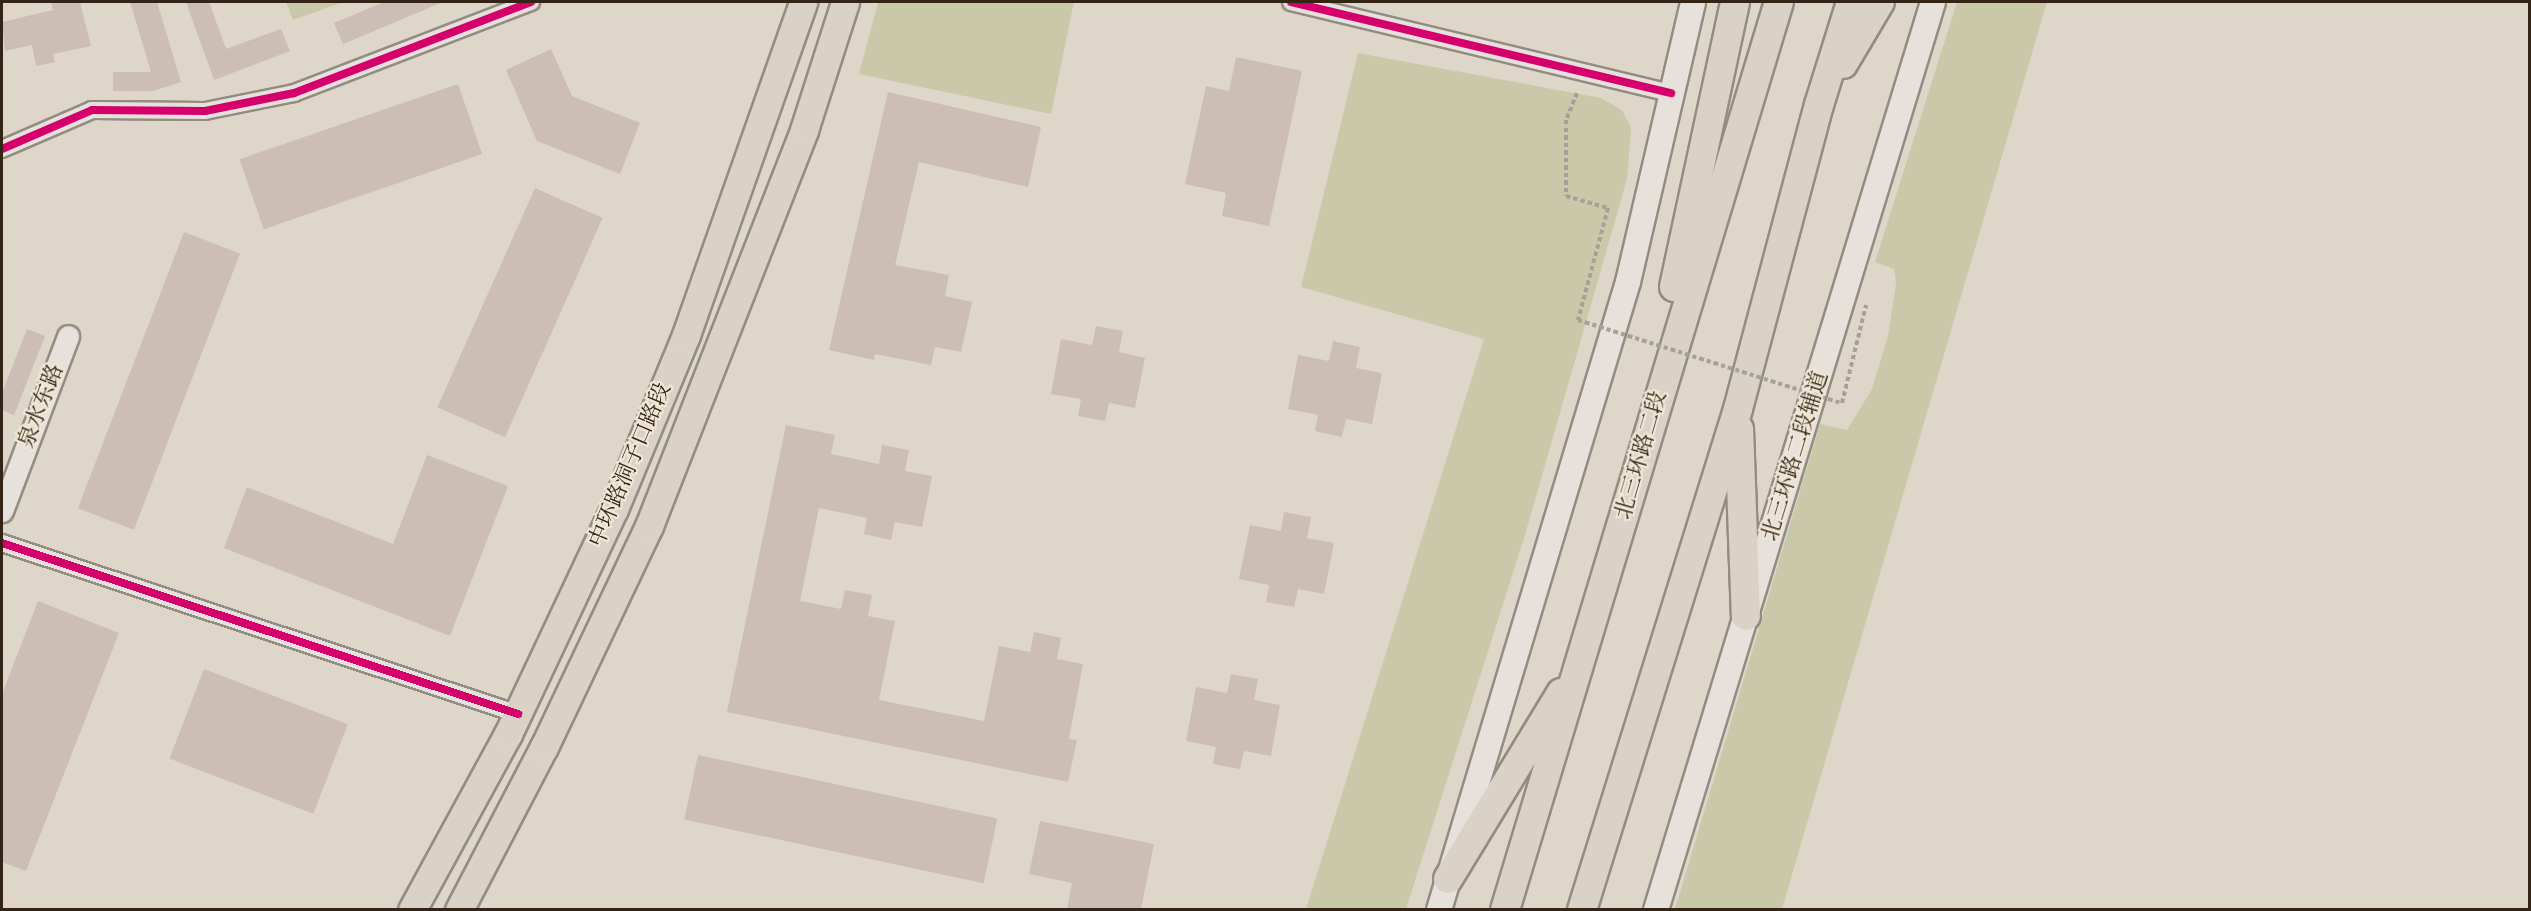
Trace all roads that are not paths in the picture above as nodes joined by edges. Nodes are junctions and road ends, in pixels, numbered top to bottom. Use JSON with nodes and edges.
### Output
{"nodes":[{"id":1,"x":531,"y":2,"type":"edge"},
{"id":2,"x":802,"y":2,"type":"edge"},
{"id":3,"x":845,"y":2,"type":"edge"},
{"id":4,"x":1291,"y":2,"type":"edge"},
{"id":5,"x":1693,"y":2,"type":"edge"},
{"id":6,"x":1735,"y":2,"type":"edge"},
{"id":7,"x":1779,"y":2,"type":"edge"},
{"id":8,"x":1851,"y":2,"type":"edge"},
{"id":9,"x":1880,"y":2,"type":"edge"},
{"id":10,"x":1933,"y":2,"type":"edge"},
{"id":11,"x":1671,"y":93,"type":"junction"},
{"id":12,"x":1819,"y":105,"type":"junction"},
{"id":13,"x":2,"y":149,"type":"edge"},
{"id":14,"x":68,"y":336,"type":"dead end"},
{"id":15,"x":1738,"y":409,"type":"junction"},
{"id":16,"x":1647,"y":429,"type":"junction"},
{"id":17,"x":2,"y":511,"type":"edge"},
{"id":18,"x":2,"y":543,"type":"edge"},
{"id":19,"x":1746,"y":616,"type":"junction"},
{"id":20,"x":1583,"y":655,"type":"junction"},
{"id":21,"x":518,"y":714,"type":"junction"},
{"id":22,"x":1448,"y":879,"type":"junction"},
{"id":23,"x":412,"y":909,"type":"edge"},
{"id":24,"x":459,"y":909,"type":"edge"},
{"id":25,"x":1439,"y":909,"type":"edge"},
{"id":26,"x":1505,"y":909,"type":"edge"},
{"id":27,"x":1582,"y":909,"type":"edge"},
{"id":28,"x":1656,"y":909,"type":"edge"}],
"edges":[{"from":1,"to":13,"type":"street"},
{"from":2,"to":21,"type":"main road","name":"中环路洞子口路段"},
{"from":3,"to":24,"type":"main road","name":"中环路洞子口路段"},
{"from":4,"to":11,"type":"street"},
{"from":5,"to":11,"type":"main road"},
{"from":6,"to":16,"type":"highway"},
{"from":7,"to":16,"type":"highway","name":"北三环路二段"},
{"from":8,"to":12,"type":"highway"},
{"from":9,"to":12,"type":"highway"},
{"from":10,"to":19,"type":"main road","name":"北三环路二段辅道"},
{"from":11,"to":22,"type":"main road"},
{"from":12,"to":15,"type":"highway"},
{"from":14,"to":17,"type":"street","name":"泉水东路"},
{"from":15,"to":19,"type":"highway"},
{"from":15,"to":27,"type":"highway"},
{"from":16,"to":20,"type":"highway","name":"北三环路二段"},
{"from":18,"to":21,"type":"street"},
{"from":19,"to":28,"type":"main road","name":"北三环路二段辅道"},
{"from":20,"to":22,"type":"highway"},
{"from":20,"to":26,"type":"highway","name":"北三环路二段"},
{"from":21,"to":23,"type":"main road","name":"中环路洞子口路段"},
{"from":22,"to":25,"type":"main road"}]}
